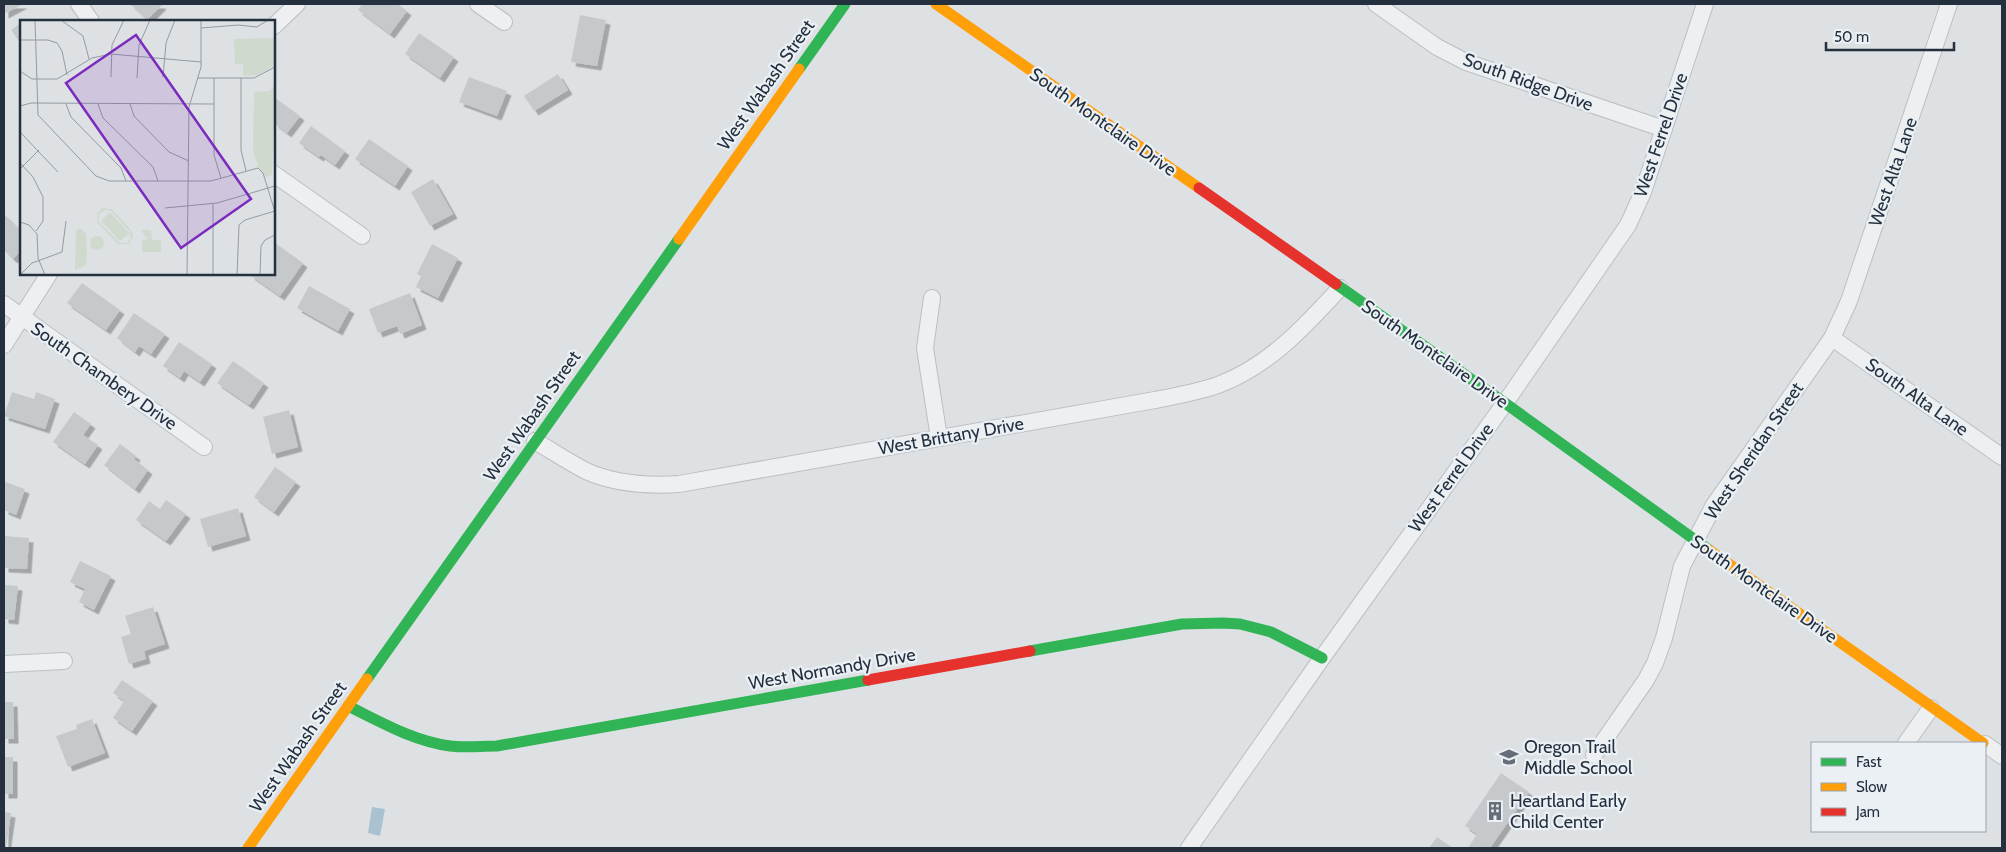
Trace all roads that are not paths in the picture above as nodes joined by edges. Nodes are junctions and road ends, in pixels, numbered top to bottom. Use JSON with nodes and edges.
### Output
{"nodes":[{"id":1,"x":79,"y":4,"type":"edge"},
{"id":2,"x":297,"y":4,"type":"edge"},
{"id":3,"x":478,"y":4,"type":"edge"},
{"id":4,"x":845,"y":4,"type":"edge"},
{"id":5,"x":936,"y":4,"type":"edge"},
{"id":6,"x":1376,"y":4,"type":"edge"},
{"id":7,"x":1705,"y":4,"type":"edge"},
{"id":8,"x":1949,"y":4,"type":"edge"},
{"id":9,"x":90,"y":20,"type":"edge"},
{"id":10,"x":504,"y":22,"type":"dead end"},
{"id":11,"x":275,"y":25,"type":"edge"},
{"id":12,"x":1664,"y":129,"type":"junction"},
{"id":13,"x":275,"y":175,"type":"edge"},
{"id":14,"x":362,"y":236,"type":"dead end"},
{"id":15,"x":48,"y":275,"type":"edge"},
{"id":16,"x":1340,"y":288,"type":"junction"},
{"id":17,"x":932,"y":298,"type":"dead end"},
{"id":18,"x":4,"y":304,"type":"edge"},
{"id":19,"x":20,"y":318,"type":"junction"},
{"id":20,"x":1832,"y":338,"type":"junction"},
{"id":21,"x":4,"y":345,"type":"edge"},
{"id":22,"x":1505,"y":403,"type":"junction"},
{"id":23,"x":939,"y":438,"type":"junction"},
{"id":24,"x":535,"y":441,"type":"junction"},
{"id":25,"x":204,"y":448,"type":"dead end"},
{"id":26,"x":2002,"y":457,"type":"edge"},
{"id":27,"x":1695,"y":540,"type":"junction"},
{"id":28,"x":1322,"y":658,"type":"junction"},
{"id":29,"x":64,"y":662,"type":"dead end"},
{"id":30,"x":4,"y":664,"type":"edge"},
{"id":31,"x":348,"y":706,"type":"junction"},
{"id":32,"x":1931,"y":708,"type":"junction"},
{"id":33,"x":1907,"y":742,"type":"edge"},
{"id":34,"x":1981,"y":742,"type":"edge"},
{"id":35,"x":1986,"y":745,"type":"edge"},
{"id":36,"x":1594,"y":755,"type":"dead end"},
{"id":37,"x":2002,"y":756,"type":"edge"},
{"id":38,"x":248,"y":848,"type":"edge"},
{"id":39,"x":1189,"y":848,"type":"edge"}],
"edges":[{"from":1,"to":9,"type":"street"},
{"from":2,"to":11,"type":"street"},
{"from":3,"to":10,"type":"street"},
{"from":4,"to":24,"type":"street","name":"West Wabash Street"},
{"from":5,"to":16,"type":"street","name":"South Montclaire Drive"},
{"from":6,"to":12,"type":"street","name":"South Ridge Drive"},
{"from":7,"to":12,"type":"street","name":"West Ferrel Drive"},
{"from":8,"to":20,"type":"street","name":"West Alta Lane"},
{"from":12,"to":22,"type":"street","name":"West Ferrel Drive"},
{"from":13,"to":14,"type":"street"},
{"from":15,"to":19,"type":"street"},
{"from":16,"to":22,"type":"street","name":"South Montclaire Drive"},
{"from":16,"to":23,"type":"street","name":"West Brittany Drive"},
{"from":17,"to":23,"type":"street"},
{"from":18,"to":19,"type":"street","name":"South Chambery Drive"},
{"from":19,"to":21,"type":"street"},
{"from":19,"to":25,"type":"street","name":"South Chambery Drive"},
{"from":20,"to":26,"type":"street","name":"South Alta Lane"},
{"from":20,"to":27,"type":"street","name":"West Sheridan Street"},
{"from":22,"to":27,"type":"street","name":"South Montclaire Drive"},
{"from":22,"to":28,"type":"street","name":"West Ferrel Drive"},
{"from":23,"to":24,"type":"street","name":"West Brittany Drive"},
{"from":24,"to":31,"type":"street","name":"West Wabash Street"},
{"from":27,"to":32,"type":"street","name":"South Montclaire Drive"},
{"from":27,"to":36,"type":"street","name":"West Sheridan Street"},
{"from":28,"to":31,"type":"street","name":"West Normandy Drive"},
{"from":28,"to":39,"type":"street","name":"West Ferrel Drive"},
{"from":29,"to":30,"type":"street"},
{"from":31,"to":38,"type":"street","name":"West Wabash Street"},
{"from":32,"to":33,"type":"street"},
{"from":32,"to":34,"type":"street","name":"South Montclaire Drive"},
{"from":35,"to":37,"type":"street","name":"South Montclaire Drive"}]}
